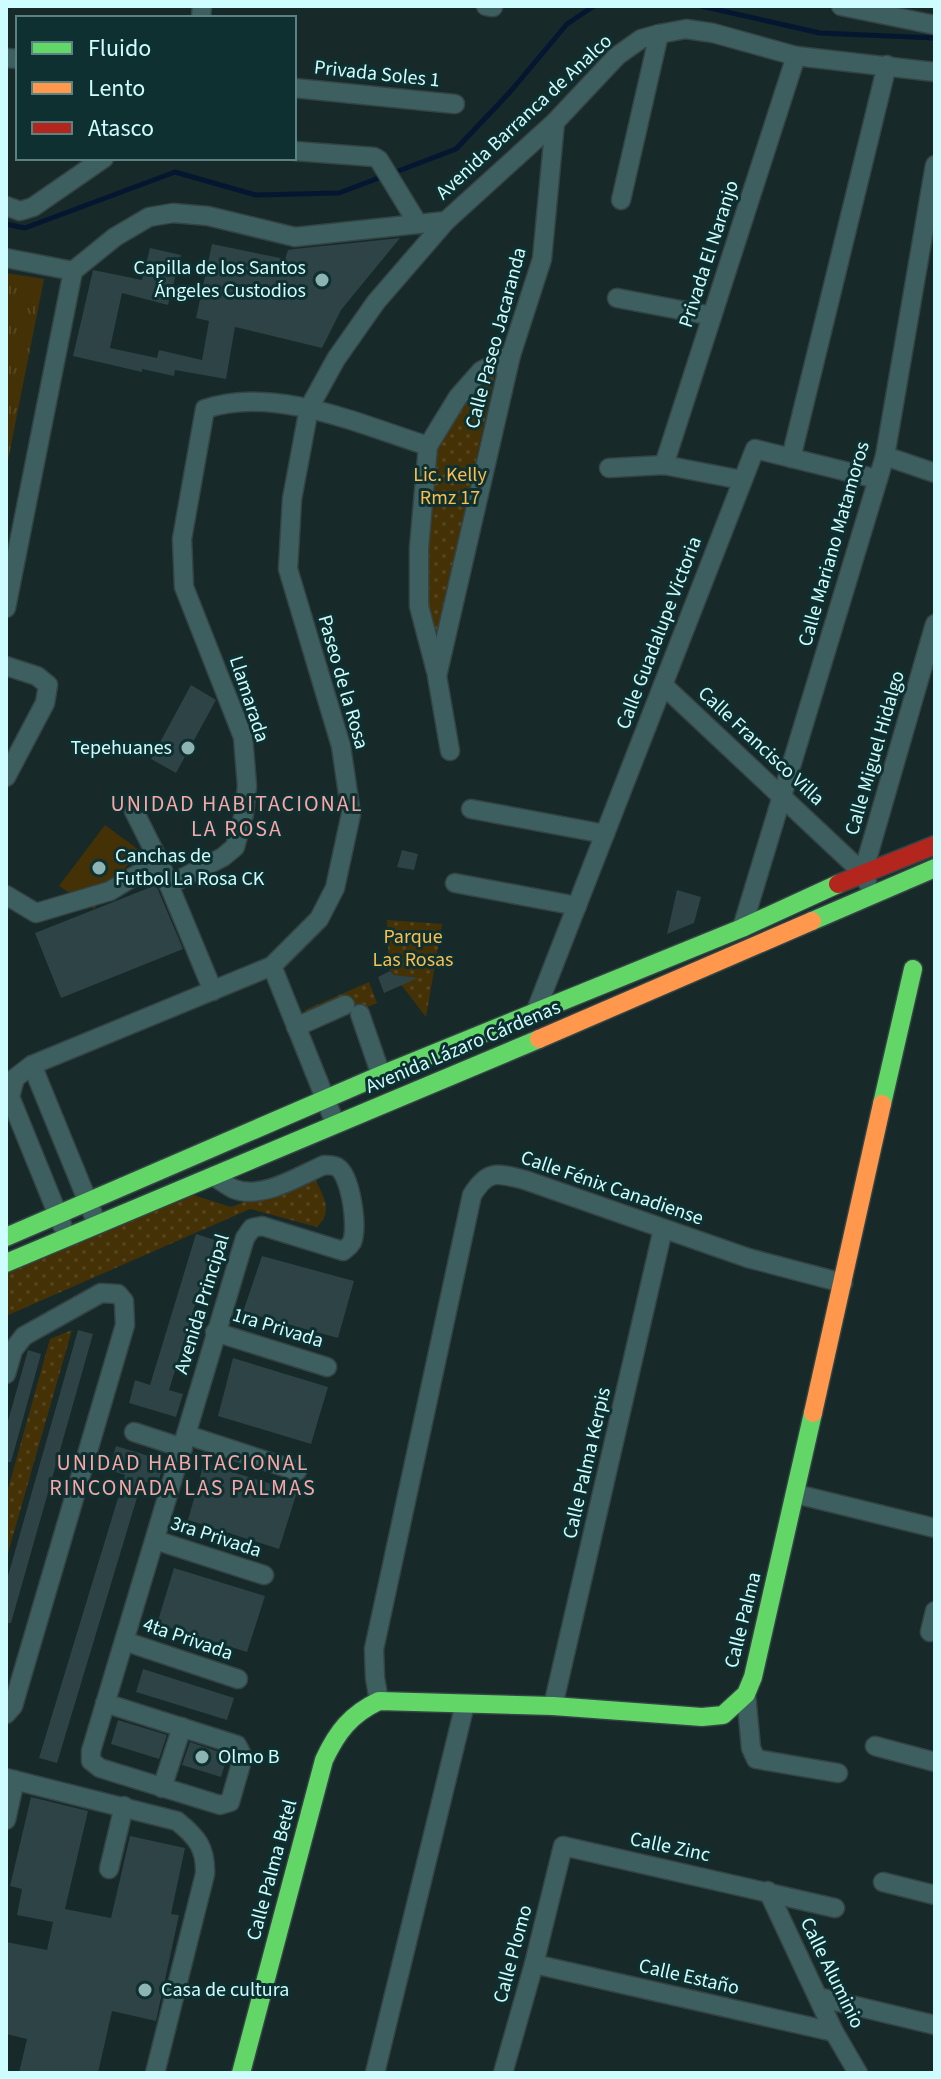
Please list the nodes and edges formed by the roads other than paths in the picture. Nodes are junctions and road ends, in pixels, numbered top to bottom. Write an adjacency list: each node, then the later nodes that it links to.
1 (486, 6): 3 (street)
2 (841, 6): 4 (street)
3 (493, 7)
4 (935, 25)
5 (659, 34): 6 (street); 11 (street, Avenida Barranca de Analco); 15 (street)
6 (796, 56): 7 (street); 22 (street, Privada El Naranjo)
7 (887, 65): 8 (street); 27 (street)
8 (935, 72)
9 (296, 88): 10 (street, Privada Soles 1)
10 (455, 104)
11 (555, 122): 17 (street, Avenida Barranca de Analco); 23 (street, Calle Paseo Jacaranda)
12 (296, 151): 18 (street)
13 (101, 160): 16 (street)
14 (935, 165): 26 (street, Calle Mariano Matamoros)
15 (621, 200)
16 (6, 206)
17 (446, 221): 18 (street, Avenida Barranca de Analco); 24 (street, Paseo de la Rosa)
18 (418, 224): 20 (street, Avenida Barranca de Analco)
19 (6, 258): 20 (street)
20 (73, 271): 33 (street)
21 (617, 298): 22 (street)
22 (712, 316): 28 (street, Privada El Naranjo)
23 (511, 355): 25 (street); 36 (street, Calle Paseo Jacaranda)
24 (309, 408): 25 (street); 49 (street, Llamarada); 54 (street, Paseo de la Rosa)
25 (428, 446): 36 (street)
26 (885, 456): 30 (street); 31 (street, Calle Mariano Matamoros)
27 (791, 458): 31 (street); 32 (street, Calle Guadalupe Victoria)
28 (664, 465): 29 (street); 32 (street)
29 (609, 468)
30 (935, 473)
31 (877, 479): 40 (street, Calle Mariano Matamoros)
32 (742, 480): 37 (street, Calle Guadalupe Victoria)
33 (6, 608)
34 (935, 624): 47 (street, Calle Miguel Hidalgo)
35 (6, 666): 39 (street)
36 (437, 676): 38 (street, Calle Paseo Jacaranda)
37 (663, 685): 40 (street, Calle Francisco Villa); 43 (street, Calle Guadalupe Victoria)
38 (450, 751)
39 (6, 777)
40 (784, 797): 47 (street, Calle Francisco Villa); 53 (street, Calle Mariano Matamoros)
41 (471, 809): 43 (street)
42 (134, 811): 45 (street)
43 (605, 834): 52 (street, Calle Guadalupe Victoria)
44 (935, 845): 47 (main road, Avenida Lázaro Cárdenas)
45 (159, 861): 49 (street); 51 (street)
46 (935, 868): 50 (main road, Avenida Lázaro Cárdenas)
47 (863, 873): 50 (street); 53 (main road, Avenida Lázaro Cárdenas)
48 (455, 883): 52 (street)
49 (169, 885): 56 (street)
50 (870, 894): 62 (main road, Avenida Lázaro Cárdenas)
51 (6, 895)
52 (577, 906): 57 (street, Calle Guadalupe Victoria)
53 (742, 928): 57 (main road, Avenida Lázaro Cárdenas)
54 (272, 966): 56 (street, Paseo de la Rosa); 58 (street)
55 (913, 969): 71 (main road)
56 (213, 991): 59 (street, Paseo de la Rosa)
57 (535, 1013): 60 (main road, Avenida Lázaro Cárdenas)
58 (296, 1027): 60 (street); 61 (street)
59 (32, 1065): 64 (street); 65 (street)
60 (381, 1075): 61 (main road, Avenida Lázaro Cárdenas)
61 (325, 1099): 62 (street); 64 (main road, Avenida Lázaro Cárdenas)
62 (335, 1123): 63 (main road, Avenida Lázaro Cárdenas)
63 (213, 1176): 66 (main road, Avenida Lázaro Cárdenas); 72 (street, Avenida Principal)
64 (88, 1202): 65 (main road, Avenida Lázaro Cárdenas); 66 (street)
65 (58, 1214): 68 (main road, Avenida Lázaro Cárdenas); 69 (street)
66 (97, 1224): 69 (main road, Avenida Lázaro Cárdenas)
67 (663, 1229): 71 (street, Calle Fénix Canadiense); 87 (street, Calle Fénix Canadiense); 90 (street, Calle Palma Kerpis)
68 (6, 1237)
69 (67, 1237): 70 (main road, Avenida Lázaro Cárdenas)
70 (6, 1263)
71 (843, 1283): 78 (main road, Calle Palma)
72 (215, 1332): 73 (street, 1ra Privada); 76 (street, Avenida Principal)
73 (327, 1367)
74 (6, 1374): 91 (street)
75 (134, 1432): 76 (street)
76 (185, 1441): 77 (street); 80 (street, Avenida Principal)
77 (297, 1471)
78 (796, 1494): 79 (street); 86 (main road, Calle Palma)
79 (935, 1528)
80 (155, 1540): 81 (street, 3ra Privada); 84 (street, Avenida Principal)
81 (264, 1575)
82 (935, 1611): 83 (street)
83 (930, 1632)
84 (124, 1641): 85 (street, 4ta Privada); 88 (street, Avenida Principal)
85 (238, 1679)
86 (746, 1694): 90 (main road, Calle Palma); 95 (street)
87 (379, 1701): 89 (main road, Calle Palma); 111 (main road, Calle Palma Betel)
88 (105, 1703): 92 (street, Avenida Principal); 97 (street, Avenida Principal)
89 (465, 1704): 90 (main road, Calle Palma); 112 (street)
90 (553, 1706)
91 (6, 1714)
92 (182, 1727): 97 (street); 97 (street, Avenida Principal)
93 (875, 1746): 94 (street)
94 (935, 1762)
95 (838, 1773)
96 (11, 1779): 98 (street); 99 (street)
97 (162, 1788)
98 (124, 1806): 101 (street); 110 (street)
99 (6, 1820)
100 (563, 1846): 103 (street, Calle Zinc); 106 (street, Calle Plomo)
101 (109, 1869)
102 (883, 1882): 104 (street)
103 (768, 1891): 105 (street, Calle Zinc); 107 (street, Calle Aluminio)
104 (935, 1895)
105 (835, 1908)
106 (534, 1964): 109 (street, Calle Estaño); 113 (street, Calle Plomo)
107 (818, 1997): 108 (street); 109 (street, Calle Aluminio)
108 (935, 2025)
109 (834, 2032): 114 (street, Calle Aluminio)
110 (155, 2073)
111 (241, 2073)
112 (375, 2073)
113 (503, 2073)
114 (858, 2073)

